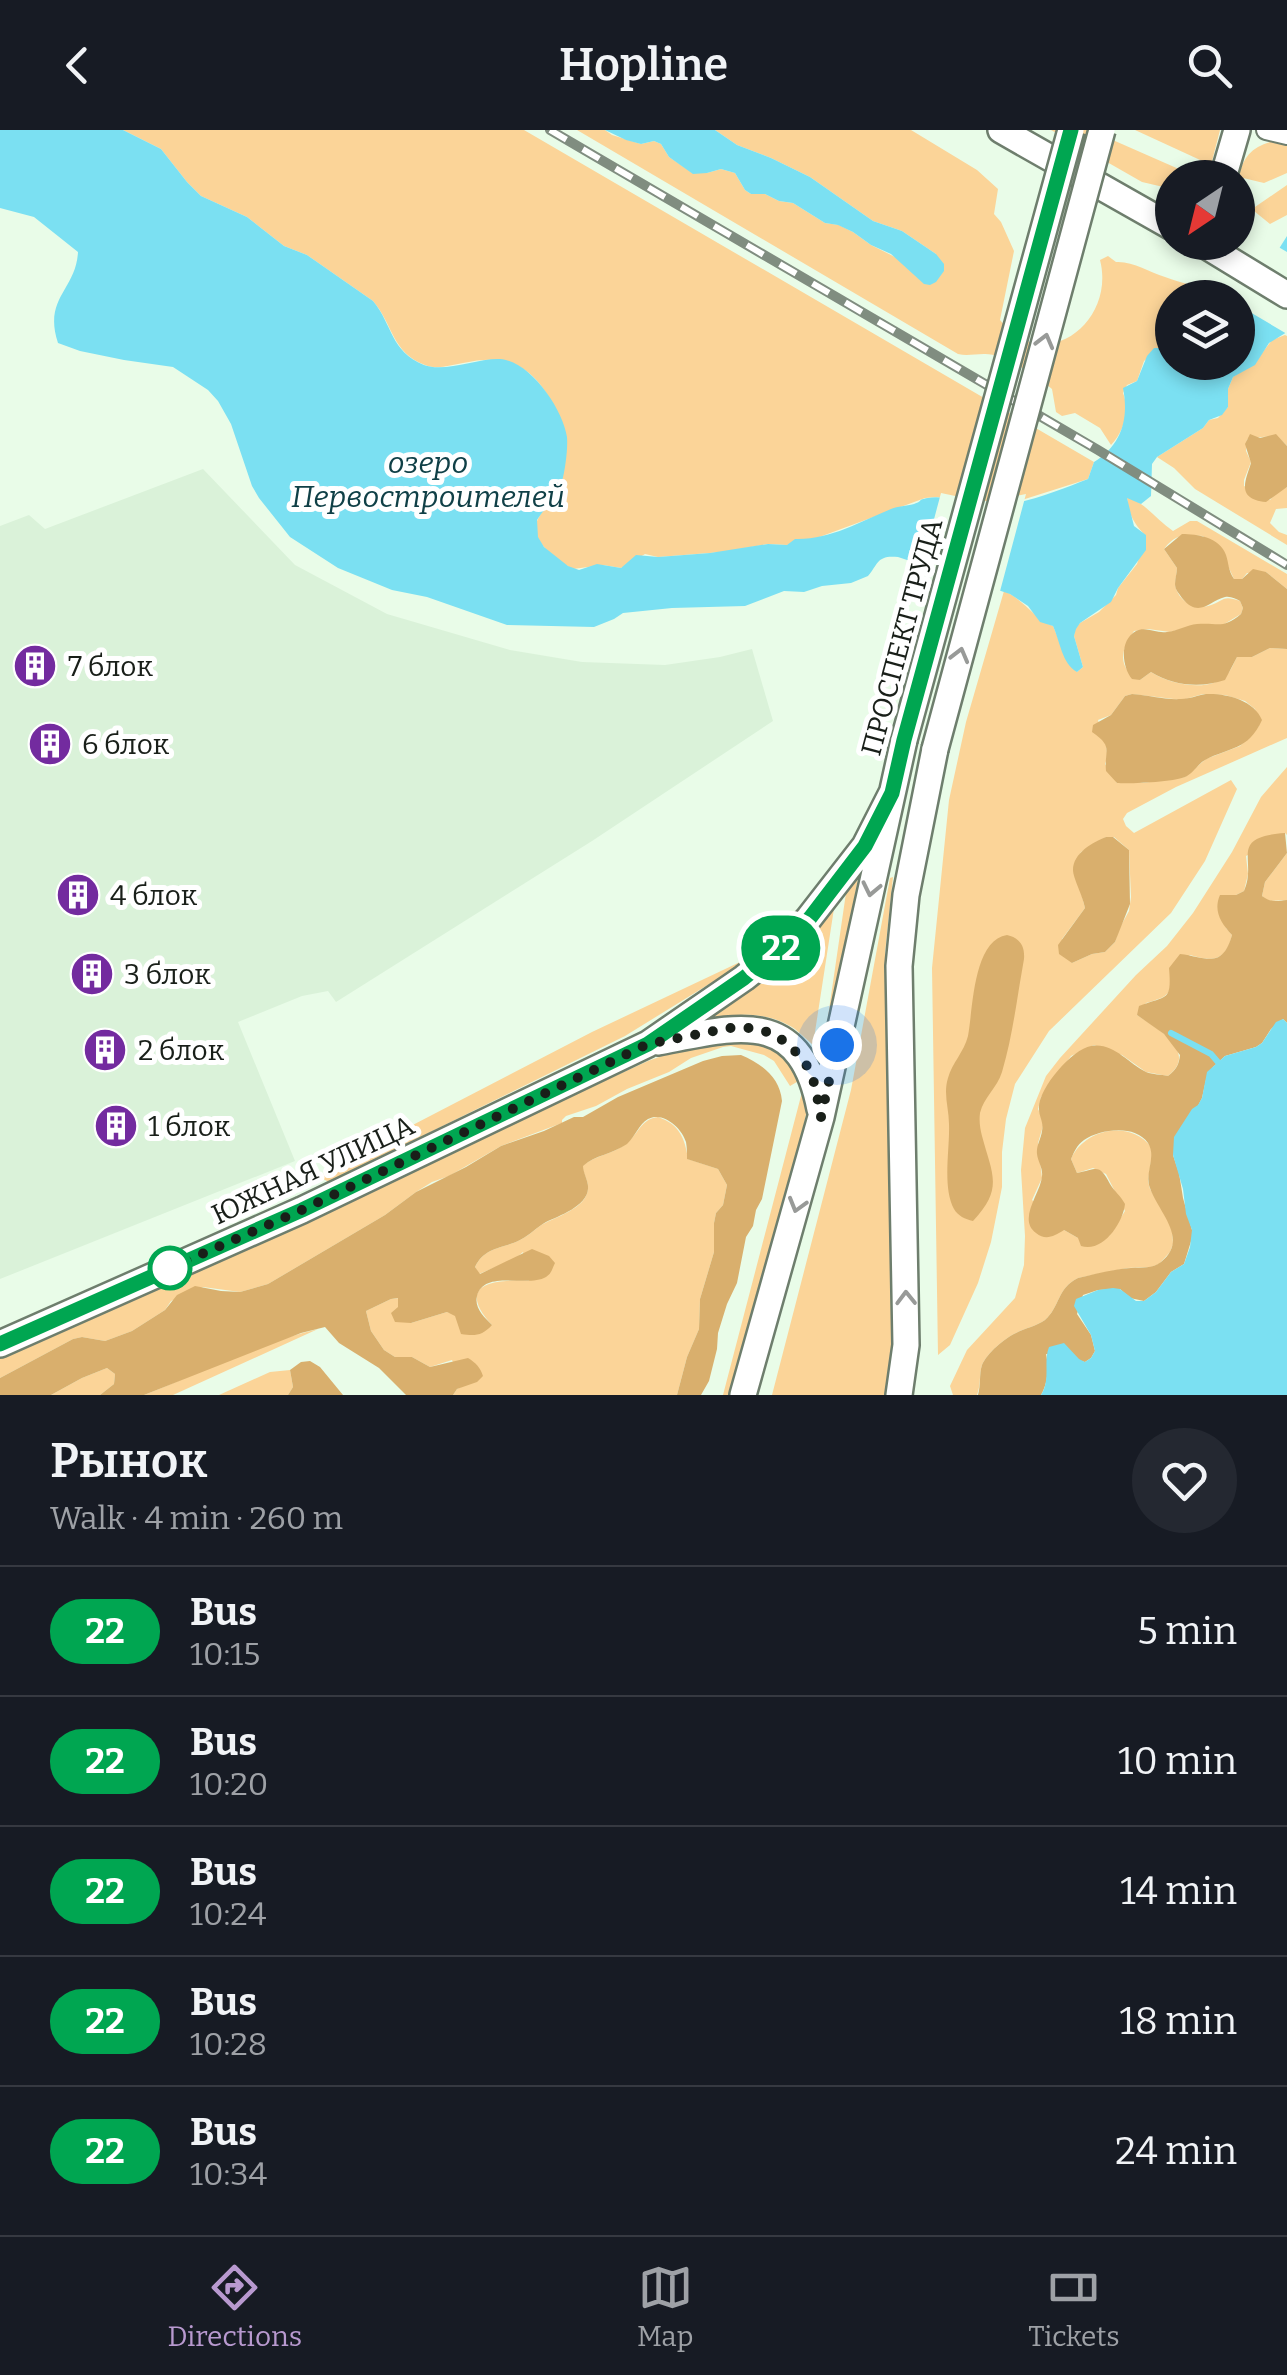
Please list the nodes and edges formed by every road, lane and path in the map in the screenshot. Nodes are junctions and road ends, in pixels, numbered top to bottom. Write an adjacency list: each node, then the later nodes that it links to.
1 (1001, 130): 8 (main road)
2 (1071, 130): 11 (main road, ПРОСПЕКТ ТРУДА, bridge)
3 (1102, 130): 16 (main road, one-way to 3, bridge)
4 (1236, 130): 7 (main road)
5 (1266, 130): 6 (street)
6 (1287, 135)
7 (1228, 160)
8 (1155, 217)
9 (1230, 260): 10 (main road)
10 (1287, 294)
11 (892, 793): 12 (main road); 13 (main road, ПРОСПЕКТ ТРУДА, one-way to 13)
12 (648, 1044): 13 (main road); 14 (main road, ЮЖНАЯ УЛИЦА)
13 (821, 1117): 15 (main road, ПРОСПЕКТ ТРУДА, one-way to 15)
14 (0, 1344)
15 (744, 1395)
16 (899, 1395)

